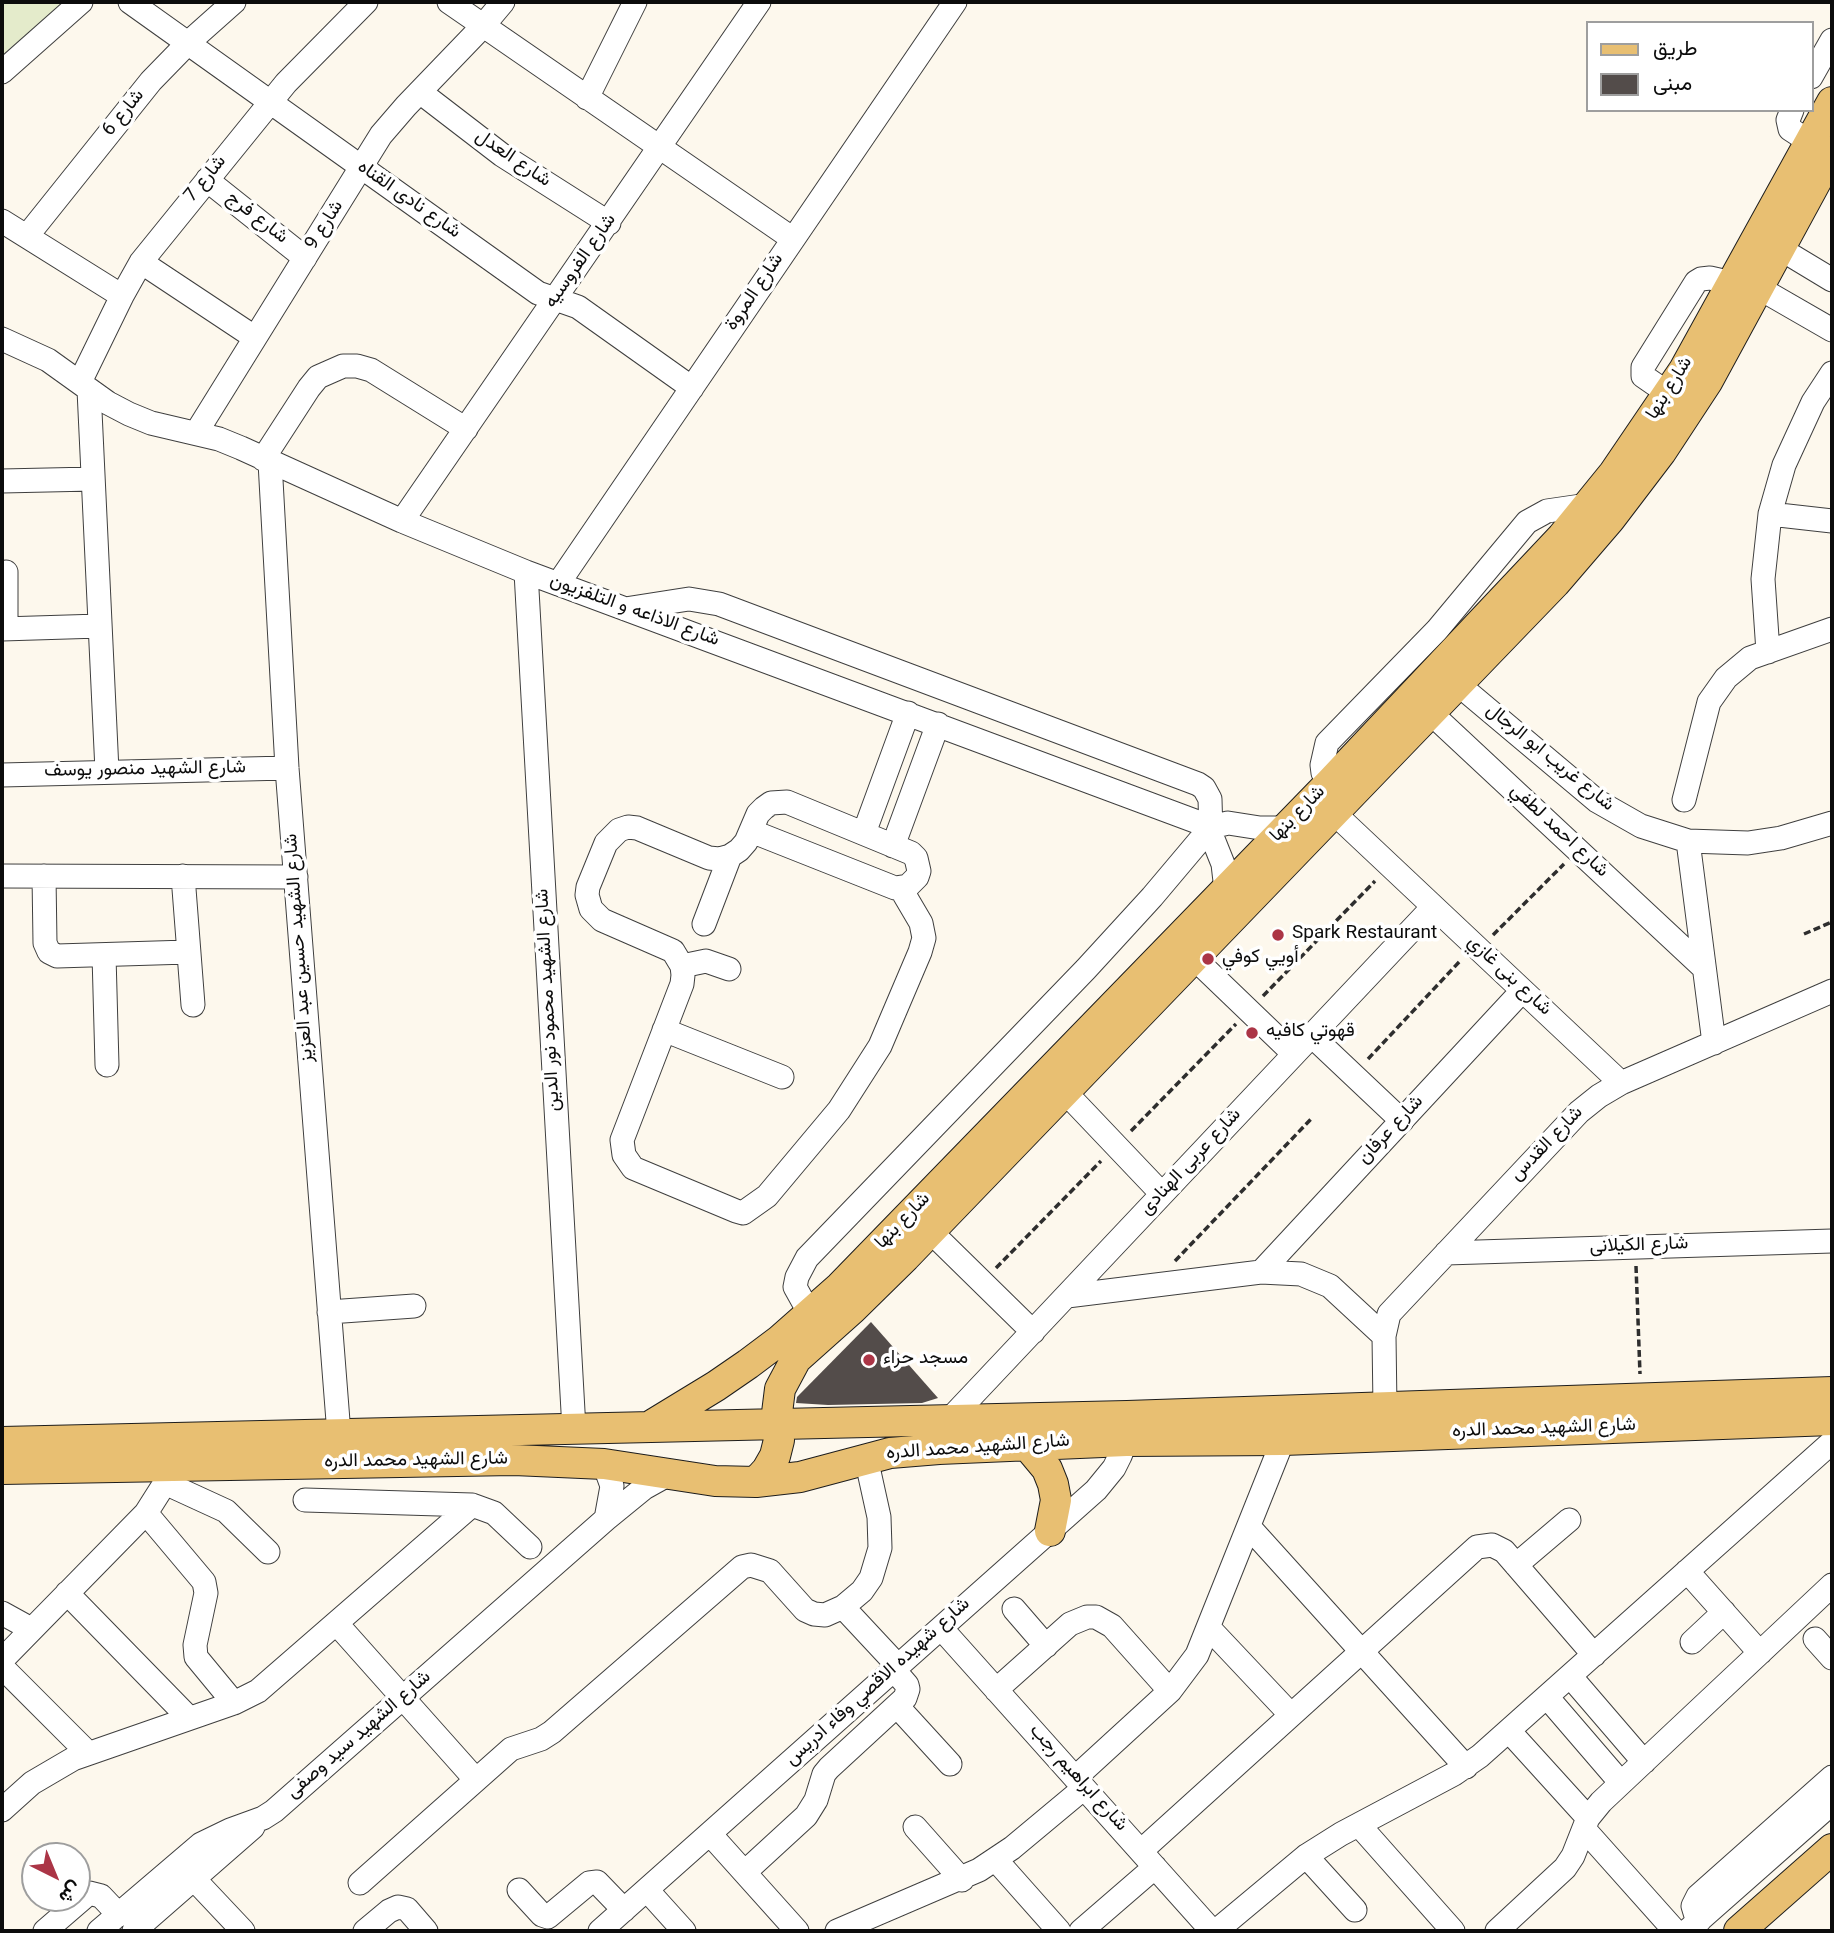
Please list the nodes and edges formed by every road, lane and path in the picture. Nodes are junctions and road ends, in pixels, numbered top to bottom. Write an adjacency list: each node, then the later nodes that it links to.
1 (81, 2): 13 (street)
2 (130, 2): 12 (street, شارع نادى القناه)
3 (234, 2): 12 (street, شارع 6)
4 (366, 2): 18 (street, شارع 7)
5 (449, 2): 10 (street)
6 (503, 2): 10 (street, شارع 9)
7 (635, 2): 16 (street)
8 (759, 2): 21 (street, شارع الفروسيه)
9 (955, 2): 27 (street, شارع المروة)
10 (482, 27): 15 (street, شارع 9); 16 (street)
11 (1832, 40): 14 (street)
12 (189, 42): 18 (street, شارع نادى القناه); 26 (street, شارع 6)
13 (2, 72)
14 (1813, 73)
15 (420, 92): 22 (street, شارع 9); 25 (street, شارع العدل)
16 (587, 98): 21 (street)
17 (1832, 102): 20 (main road, شارع بنها)
18 (270, 103): 22 (street, شارع نادى القناه); 23 (street, شارع 7)
19 (1791, 112): 20 (street)
20 (1821, 147): 28 (main road, شارع بنها); 32 (main road, شارع بنها)
21 (660, 149): 25 (street, شارع الفروسيه); 27 (street)
22 (360, 168): 29 (street, شارع 9); 34 (street, شارع نادى القناه)
23 (207, 180): 29 (street, شارع فرج); 30 (street, شارع 7)
24 (2, 221): 26 (street)
25 (609, 223): 34 (street, شارع الفروسيه)
26 (27, 236): 33 (street)
27 (793, 239): 40 (street, شارع المروة)
28 (1779, 248): 31 (street); 32 (main road, شارع بنها)
29 (305, 258): 36 (street, شارع 9)
30 (141, 262): 33 (street, شارع 7); 36 (street)
31 (1832, 280)
32 (1745, 285): 35 (street); 46 (main road, شارع بنها); 58 (main road, شارع بنها)
33 (122, 296): 39 (street, شارع 7)
34 (557, 299): 40 (street, شارع نادى القناه); 41 (street, شارع الفروسيه)
35 (1832, 330)
36 (254, 338): 42 (street, شارع 9)
37 (2, 339): 39 (street, شارع الاذاعه و التلفزيون)
38 (1832, 373): 47 (street)
39 (84, 386): 42 (street, شارع الاذاعه و التلفزيون); 44 (street)
40 (692, 388): 52 (street, شارع المروة)
41 (466, 429): 43 (street); 48 (street, شارع الفروسيه)
42 (196, 433): 43 (street, شارع الاذاعه و التلفزيون)
43 (267, 461): 48 (street, شارع الاذاعه و التلفزيون); 62 (street, شارع الشهيد حسين عبد العزيز)
44 (93, 479): 45 (street); 54 (street)
45 (2, 481)
46 (1588, 505): 58 (main road, شارع بنها); 65 (street)
47 (1770, 513): 49 (street); 57 (street)
48 (402, 521): 51 (street, شارع الاذاعه و التلفزيون)
49 (1832, 521)
50 (6, 572): 55 (street)
51 (526, 572): 52 (street, شارع الاذاعه و التلفزيون); 130 (street, شارع الشهيد محمود نور الدين)
52 (558, 584): 53 (street, شارع الاذاعه و التلفزيون)
53 (624, 609): 60 (street, شارع الاذاعه و التلفزيون); 69 (street)
54 (100, 626): 55 (street); 63 (street)
55 (4, 629)
56 (1832, 629): 57 (street)
57 (1768, 652): 66 (street)
58 (1448, 676): 59 (main road, شارع بنها); 73 (street, شارع غريب ابو الرجال)
59 (1421, 704): 65 (main road, شارع بنها); 67 (main road, شارع بنها); 75 (street, شارع احمد لطفي)
60 (908, 713): 61 (street, شارع الاذاعه و التلفزيون); 72 (street)
61 (938, 724): 69 (street, شارع الاذاعه و التلفزيون); 74 (street)
62 (287, 768): 63 (street, شارع الشهيد منصور يوسف); 81 (street, شارع الشهيد حسين عبد العزيز)
63 (107, 771): 64 (street, شارع الشهيد منصور يوسف)
64 (2, 775)
65 (1330, 783): 70 (main road, شارع بنها)
66 (1684, 800)
67 (1334, 813): 77 (street, شارع بنى غازي); 91 (main road, شارع بنها)
68 (1832, 823): 73 (street, شارع غريب ابو الرجال)
69 (1210, 827): 70 (street, شارع الاذاعه و التلفزيون); 83 (street); 120 (street)
70 (1286, 828): 83 (main road, شارع بنها)
71 (751, 831): 72 (street); 76 (street); 82 (street)
72 (864, 833): 74 (street)
73 (1688, 841): 93 (street)
74 (894, 846): 82 (street)
75 (1578, 850): 88 (path); 93 (street, شارع احمد لطفي)
76 (730, 856): 86 (street); 92 (street)
77 (1390, 866): 84 (street, شارع بنى غازي); 98 (path)
78 (2, 876): 79 (street)
79 (44, 876): 80 (street); 90 (street)
80 (183, 876): 81 (street); 89 (street)
81 (296, 877): 119 (street, شارع الشهيد حسين عبد العزيز)
82 (901, 888): 99 (street)
83 (1226, 891): 120 (main road, شارع بنها)
84 (1433, 907): 88 (street, شارع بنى غازي); 100 (street, شارع عربى الهنادى)
85 (1832, 922): 87 (path)
86 (704, 924)
87 (1804, 934)
88 (1476, 948): 95 (street, شارع بنى غازي); 104 (path)
89 (188, 952): 90 (street); 97 (street)
90 (104, 956): 103 (street)
91 (1194, 958): 98 (street); 107 (main road, شارع بنها)
92 (682, 966): 94 (street); 99 (street)
93 (1704, 968): 101 (street)
94 (729, 969)
95 (1522, 991): 106 (street, شارع بنى غازي); 109 (street, شارع عرفان)
96 (1832, 991): 101 (street, شارع القدس)
97 (193, 1005)
98 (1249, 1011): 102 (street)
99 (664, 1030): 105 (street)
100 (1312, 1036): 102 (street, شارع عربى الهنادى); 104 (street)
101 (1714, 1043): 106 (street, شارع القدس)
102 (1294, 1054): 110 (street, شارع عربى الهنادى)
103 (107, 1065)
104 (1353, 1075): 109 (street)
105 (782, 1077)
106 (1622, 1083): 114 (street, شارع القدس)
107 (1065, 1092): 110 (street); 111 (main road, شارع بنها)
108 (1311, 1119): 116 (path)
109 (1402, 1121): 115 (street, شارع عرفان)
110 (1163, 1194): 117 (street, شارع عربى الهنادى)
111 (930, 1231): 121 (street); 128 (main road, شارع بنها)
112 (1832, 1241): 113 (street, شارع الكيلانى)
113 (1636, 1247): 114 (street, شارع الكيلانى); 124 (path)
114 (1446, 1253): 122 (street, شارع القدس)
115 (1261, 1272): 116 (street); 122 (street)
116 (1151, 1286): 117 (street)
117 (1067, 1296): 121 (street, شارع عربى الهنادى)
118 (414, 1306): 119 (street)
119 (329, 1312): 133 (street, شارع الشهيد حسين عبد العزيز)
120 (810, 1314): 129 (main road, شارع بنها)
121 (1033, 1332): 126 (street, شارع عربى الهنادى)
122 (1384, 1336): 125 (street, شارع القدس)
123 (1832, 1392): 124 (main road, شارع الشهيد محمد الدره)
124 (1641, 1399): 125 (main road, شارع الشهيد محمد الدره)
125 (1385, 1408): 131 (main road, شارع الشهيد محمد الدره)
126 (950, 1419): 128 (main road, شارع الشهيد محمد الدره); 131 (main road, شارع الشهيد محمد الدره)
127 (1832, 1420): 134 (main road, شارع الشهيد محمد الدره)
128 (779, 1424): 129 (main road, شارع الشهيد محمد الدره); 144 (main road, شارع بنها)
129 (648, 1427): 130 (main road, شارع الشهيد محمد الدره)
130 (574, 1429): 132 (main road, شارع الشهيد محمد الدره)
131 (1127, 1429): 134 (main road, شارع الشهيد محمد الدره); 137 (main road, شارع الشهيد محمد الدره); 151 (street, شارع شهيده الاقصي وفاء ادريس)
132 (513, 1430): 133 (main road, شارع الشهيد محمد الدره); 139 (main road)
133 (339, 1434): 135 (main road, شارع الشهيد محمد الدره)
134 (1283, 1440): 150 (street)
135 (2, 1442)
136 (1832, 1442): 155 (street)
137 (1027, 1445): 138 (main road, شارع الشهيد محمد الدره); 151 (main road)
138 (866, 1458): 144 (main road, شارع الشهيد محمد الدره); 158 (street)
139 (514, 1460): 140 (main road, شارع الشهيد محمد الدره); 142 (main road, شارع الشهيد محمد الدره)
140 (604, 1464): 143 (main road, شارع الشهيد محمد الدره); 148 (street)
141 (2, 1469): 142 (main road, شارع الشهيد محمد الدره)
142 (168, 1474): 147 (street); 153 (street)
143 (671, 1474): 144 (main road, شارع الشهيد محمد الدره); 148 (street, شارع الشهيد سيد وصفى)
144 (756, 1482)
145 (305, 1500): 146 (street)
146 (472, 1505): 152 (street); 162 (street)
147 (146, 1513): 157 (street); 181 (street)
148 (606, 1519): 180 (street, شارع الشهيد سيد وصفى)
149 (1569, 1520): 154 (street)
150 (1250, 1528): 164 (street); 169 (street)
151 (1049, 1531): 163 (street, شارع شهيده الاقصي وفاء ادريس)
152 (530, 1547)
153 (268, 1552)
154 (1517, 1565): 169 (street); 171 (street)
155 (1688, 1571): 160 (street); 171 (street)
156 (1832, 1585): 170 (street)
157 (66, 1593): 165 (street); 184 (street)
158 (843, 1607): 175 (street); 191 (street)
159 (1014, 1609): 168 (street)
160 (1724, 1612): 167 (street); 170 (street)
161 (2, 1613): 165 (street)
162 (337, 1624): 180 (street); 181 (street)
163 (941, 1628): 175 (street, شارع شهيده الاقصي وفاء ادريس); 177 (street, شارع ابراهيم رجب)
164 (1209, 1628): 178 (street); 183 (street)
165 (31, 1629): 173 (street)
166 (1815, 1639): 172 (street)
167 (1692, 1642)
168 (1046, 1646): 177 (street); 178 (street)
169 (1362, 1651): 183 (street); 189 (street)
170 (1760, 1653): 187 (street)
171 (1594, 1655): 176 (street)
172 (1832, 1658)
173 (2, 1660)
174 (2, 1667): 186 (street)
175 (896, 1668): 182 (street); 200 (street, شارع شهيده الاقصي وفاء ادريس)
176 (1570, 1676): 179 (street); 187 (street)
177 (996, 1690): 192 (street, شارع ابراهيم رجب)
178 (1170, 1691): 192 (street)
179 (1547, 1697): 185 (street); 193 (street)
180 (403, 1698): 191 (street); 196 (street, شارع الشهيد سيد وصفى)
181 (234, 1703): 184 (street)
182 (897, 1706): 188 (street); 205 (street)
183 (1291, 1715): 203 (street)
184 (189, 1718): 186 (street)
185 (1509, 1731): 189 (street); 197 (street)
186 (88, 1753): 195 (street)
187 (1644, 1762): 193 (street)
188 (950, 1764)
189 (1466, 1767): 198 (street)
190 (1832, 1777): 214 (street)
191 (477, 1780): 208 (street)
192 (1079, 1783): 203 (street, شارع ابراهيم رجب); 204 (street)
193 (1621, 1783): 197 (street)
194 (1832, 1803): 214 (street)
195 (2, 1810)
196 (263, 1818): 206 (street); 213 (street, شارع الشهيد سيد وصفى)
197 (1586, 1823): 228 (street); 229 (street)
198 (1359, 1825): 202 (street); 227 (street)
199 (915, 1827): 207 (street)
200 (710, 1834): 205 (street); 210 (street, شارع شهيده الاقصي وفاء ادريس)
201 (1832, 1849): 230 (main road)
202 (1306, 1856): 212 (street); 226 (street)
203 (1148, 1859): 225 (street); 226 (street, شارع ابراهيم رجب)
204 (996, 1860): 207 (street); 224 (street)
205 (744, 1872): 222 (street)
206 (194, 1879): 213 (street); 217 (street)
207 (962, 1880): 223 (street)
208 (360, 1883)
209 (519, 1890): 211 (street)
210 (647, 1890): 211 (street, شارع شهيده الاقصي وفاء ادريس); 221 (street)
211 (624, 1910): 220 (street, شارع شهيده الاقصي وفاء ادريس)
212 (1355, 1910)
213 (126, 1923): 215 (street); 216 (street, شارع الشهيد سيد وصفى)
214 (1693, 1926)
215 (45, 1931)
216 (99, 1931)
217 (243, 1931)
218 (365, 1931): 219 (street)
219 (426, 1931)
220 (600, 1931)
221 (684, 1931)
222 (797, 1931)
223 (836, 1931)
224 (1059, 1931)
225 (1081, 1931)
226 (1214, 1931)
227 (1453, 1931)
228 (1497, 1931)
229 (1675, 1931)
230 (1740, 1931)

